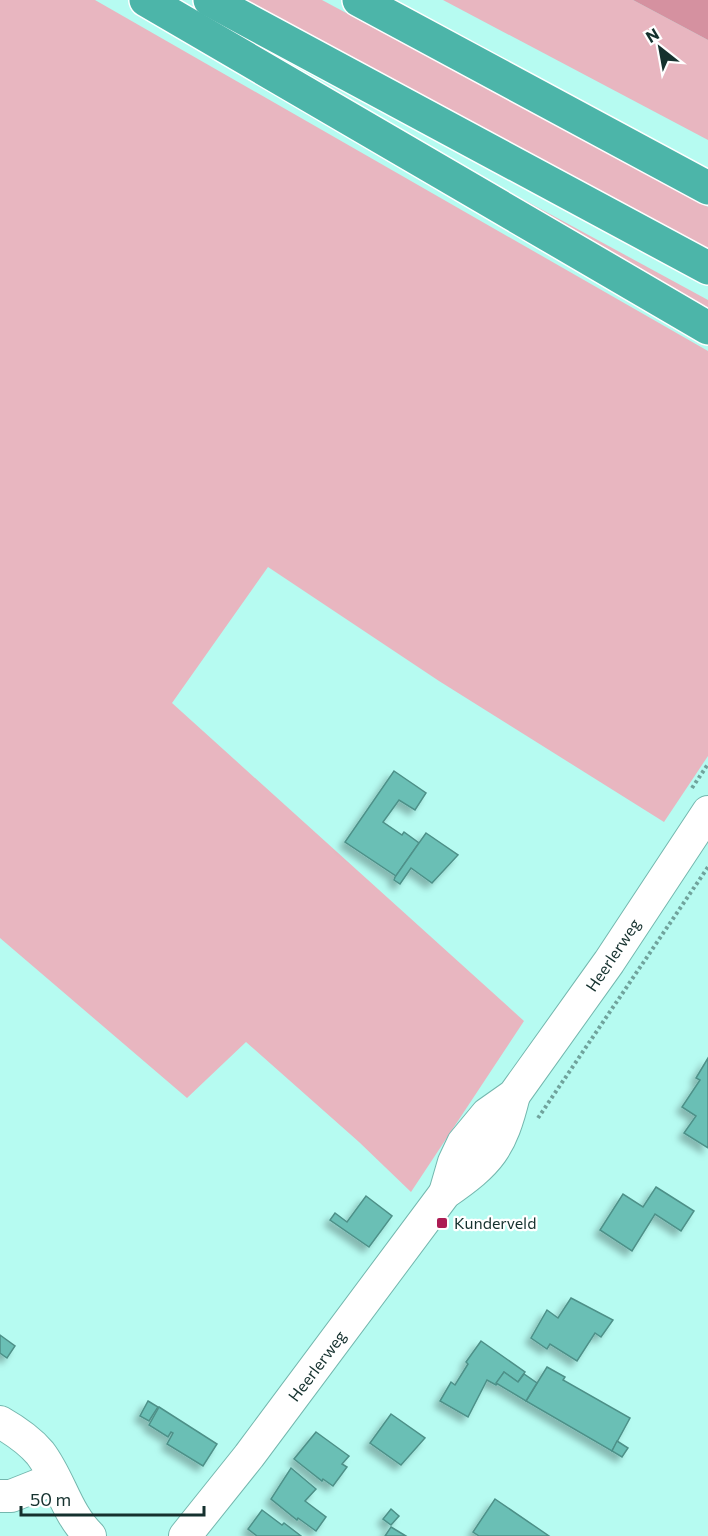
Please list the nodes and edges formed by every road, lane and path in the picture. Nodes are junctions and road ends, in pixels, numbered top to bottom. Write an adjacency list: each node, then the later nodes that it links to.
1 (146, 0): 6 (highway)
2 (210, 0): 5 (highway)
3 (359, 0): 4 (highway)
4 (708, 188)
5 (708, 268)
6 (708, 328)
7 (708, 812): 12 (street, Heerlerweg)
8 (0, 1422): 9 (street)
9 (54, 1479): 10 (street); 11 (street)
10 (0, 1496)
11 (90, 1536)
12 (185, 1536)

